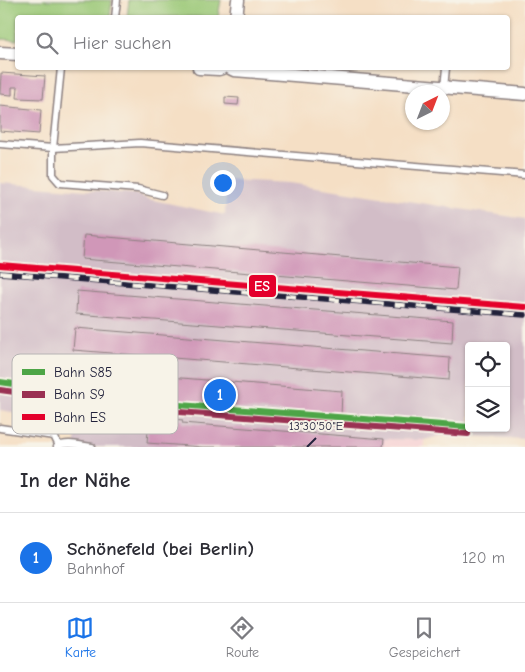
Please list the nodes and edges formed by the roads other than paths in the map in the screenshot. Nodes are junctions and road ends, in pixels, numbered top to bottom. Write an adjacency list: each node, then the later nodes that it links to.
1 (118, 0): 3 (lane)
2 (238, 0): 4 (street)
3 (116, 15)
4 (236, 15)
5 (0, 53): 6 (street)
6 (15, 54)
7 (61, 70): 15 (lane)
8 (234, 70): 10 (street)
9 (446, 70): 11 (lane)
10 (409, 85)
11 (444, 85)
12 (450, 88): 13 (street)
13 (525, 94)
14 (0, 144): 15 (lane)
15 (53, 148): 16 (lane); 17 (lane)
16 (525, 175)
17 (162, 195)
18 (40, 434): 19 (lane)
19 (58, 446): 20 (lane)
20 (70, 446): 21 (lane)
21 (89, 447)

